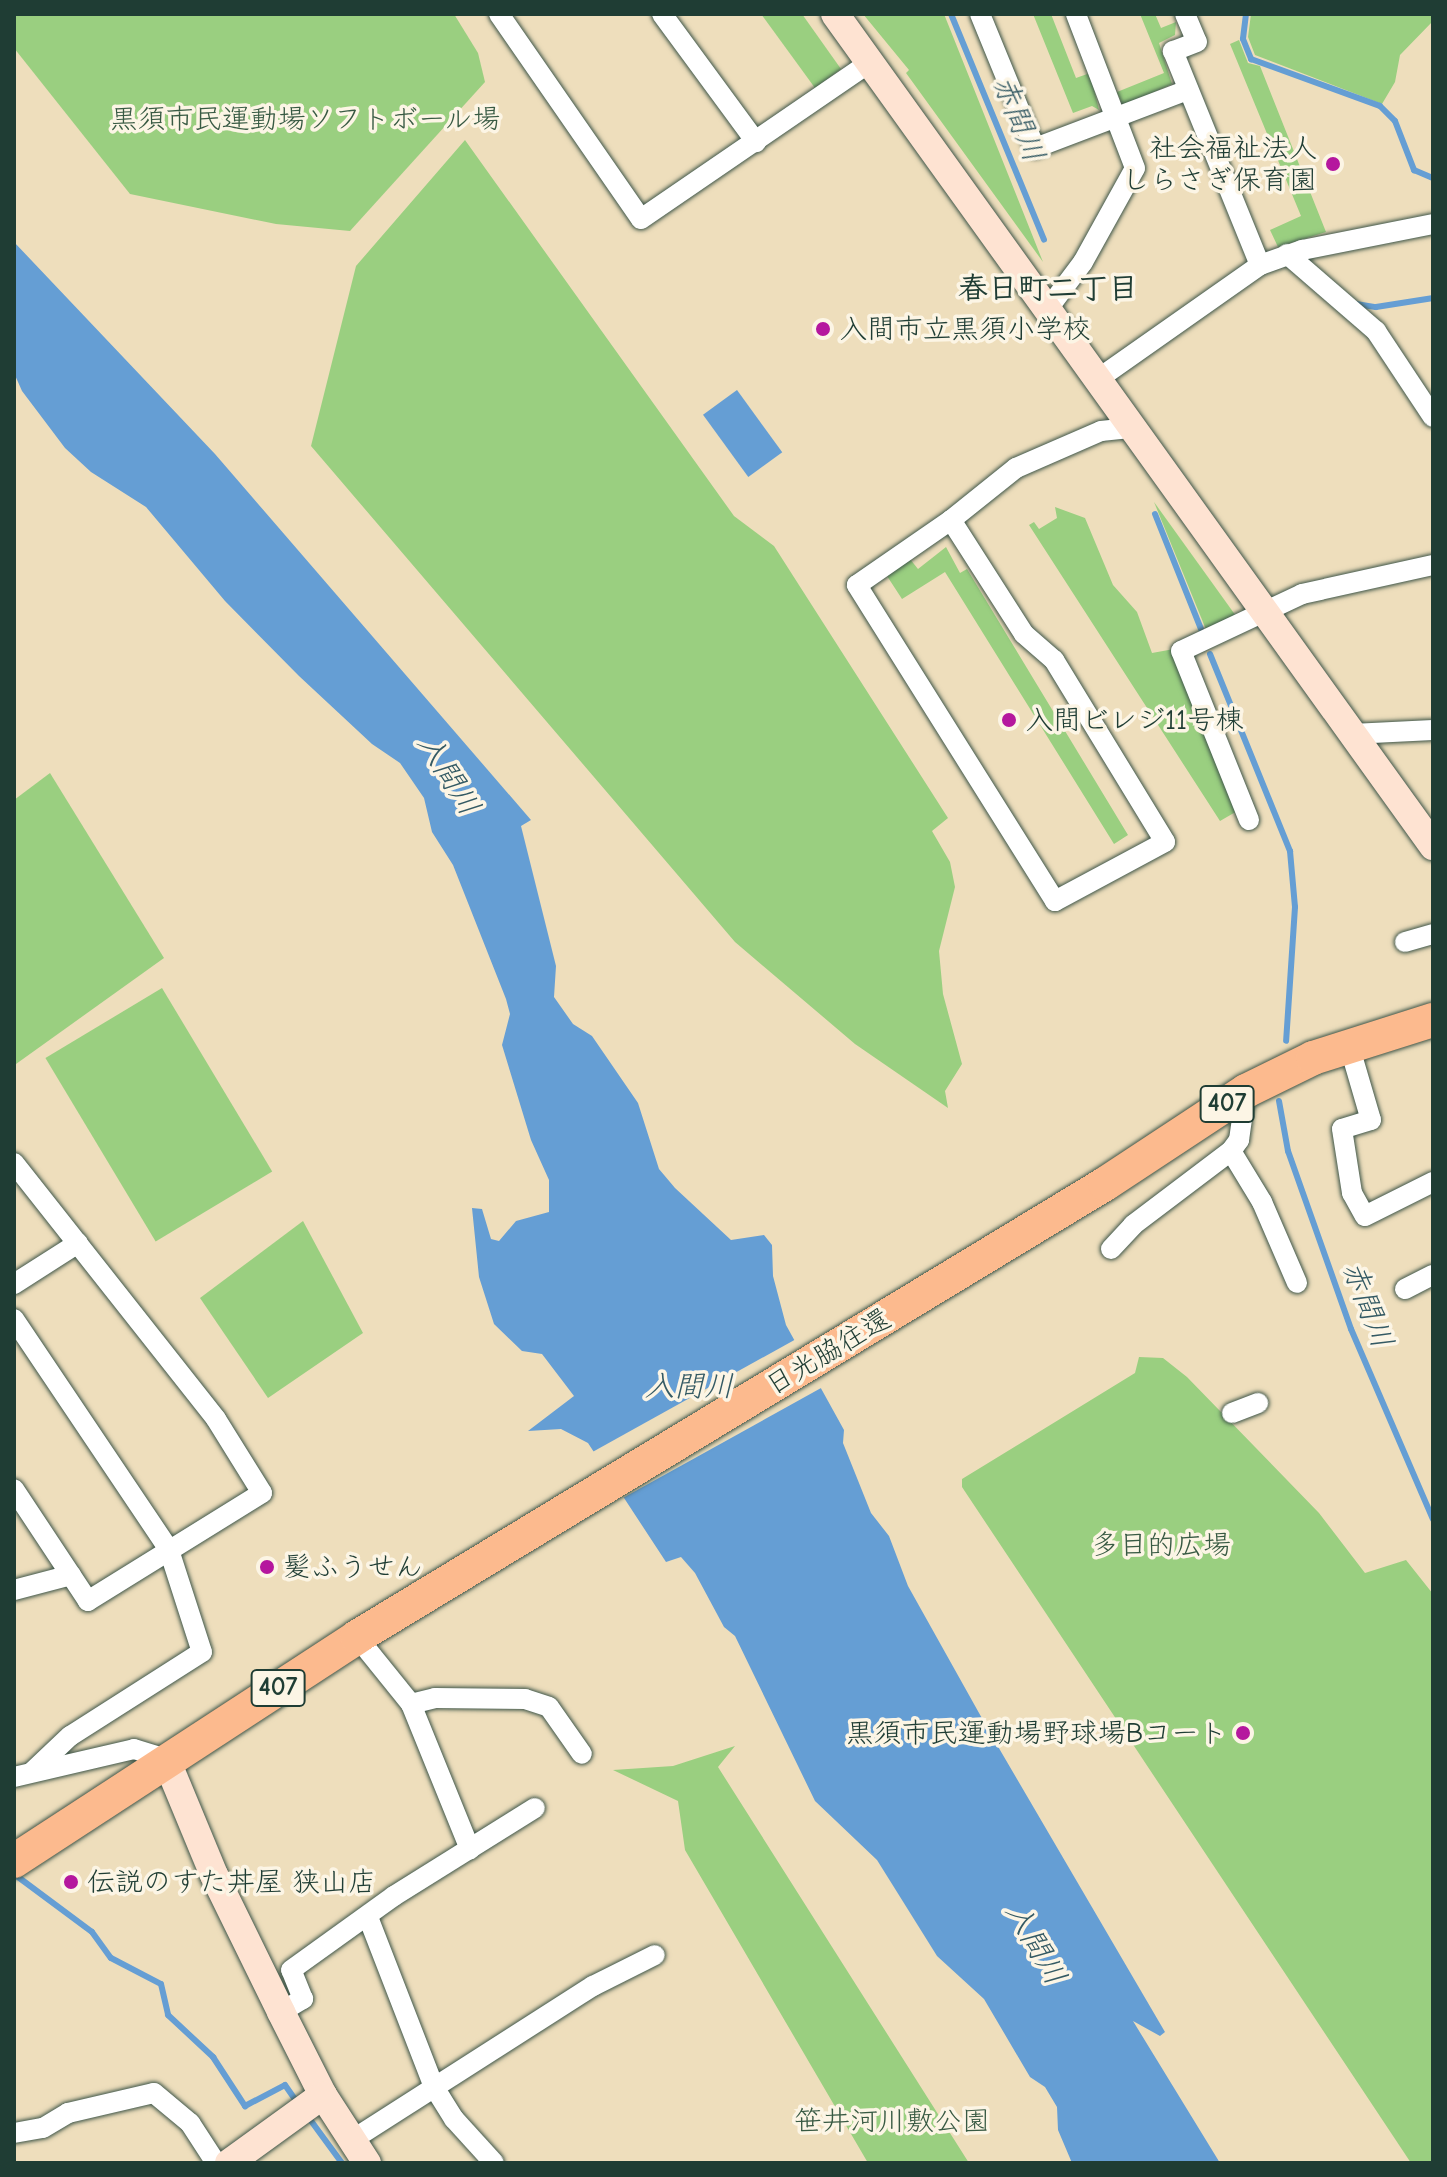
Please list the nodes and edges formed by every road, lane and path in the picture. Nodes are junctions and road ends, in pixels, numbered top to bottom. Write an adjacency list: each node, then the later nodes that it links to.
1 (499, 14): 10 (street)
2 (662, 14): 10 (street)
3 (835, 14): 7 (street)
4 (980, 14): 9 (street)
5 (1076, 14): 9 (street)
6 (1185, 14): 8 (street)
7 (870, 62): 10 (street); 14 (street)
8 (1188, 90): 9 (street); 13 (street)
9 (1116, 117): 14 (street)
10 (756, 142)
11 (1433, 224): 12 (street)
12 (1287, 254): 13 (street); 16 (street)
13 (1260, 265): 15 (street)
14 (1047, 310): 15 (street)
15 (1098, 379): 17 (street)
16 (1433, 417)
17 (1132, 428): 18 (street); 20 (street)
18 (951, 520): 18 (street)
19 (1433, 565): 20 (street)
20 (1263, 610): 22 (street); 23 (street)
21 (1433, 730): 22 (street)
22 (1352, 734): 24 (street)
23 (1249, 820)
24 (1433, 846)
25 (1433, 934): 26 (street)
26 (1405, 942)
27 (1433, 1020): 28 (highway, 日光脇往還 / 407)
28 (1349, 1045): 29 (highway, 日光脇往還 / 407); 32 (street)
29 (1246, 1091): 30 (street); 46 (highway, 日光脇往還 / 407)
30 (1231, 1151): 34 (street); 36 (street)
31 (15, 1167): 33 (street)
32 (1433, 1182)
33 (78, 1243): 37 (street); 43 (street)
34 (1111, 1249)
35 (1433, 1275): 38 (street)
36 (1297, 1283)
37 (14, 1284)
38 (1405, 1289)
39 (14, 1319): 43 (street)
40 (1258, 1403): 41 (street)
41 (1232, 1413)
42 (14, 1489): 44 (street)
43 (169, 1550): 44 (street); 50 (street)
44 (71, 1575): 45 (street)
45 (14, 1590)
46 (357, 1637): 47 (street); 49 (highway, 日光脇往還 / 407)
47 (411, 1704): 48 (street); 52 (street)
48 (582, 1754)
49 (166, 1759): 50 (street); 53 (highway, 407); 56 (street)
50 (23, 1774)
51 (535, 1808): 52 (street)
52 (470, 1849): 54 (street)
53 (14, 1861)
54 (368, 1917): 56 (street); 57 (street)
55 (655, 1955): 57 (street)
56 (281, 2012): 58 (street)
57 (434, 2087): 60 (street); 63 (street)
58 (323, 2095): 60 (street); 62 (street)
59 (14, 2133): 61 (street)
60 (360, 2152)
61 (216, 2163)
62 (229, 2163)
63 (494, 2163)

